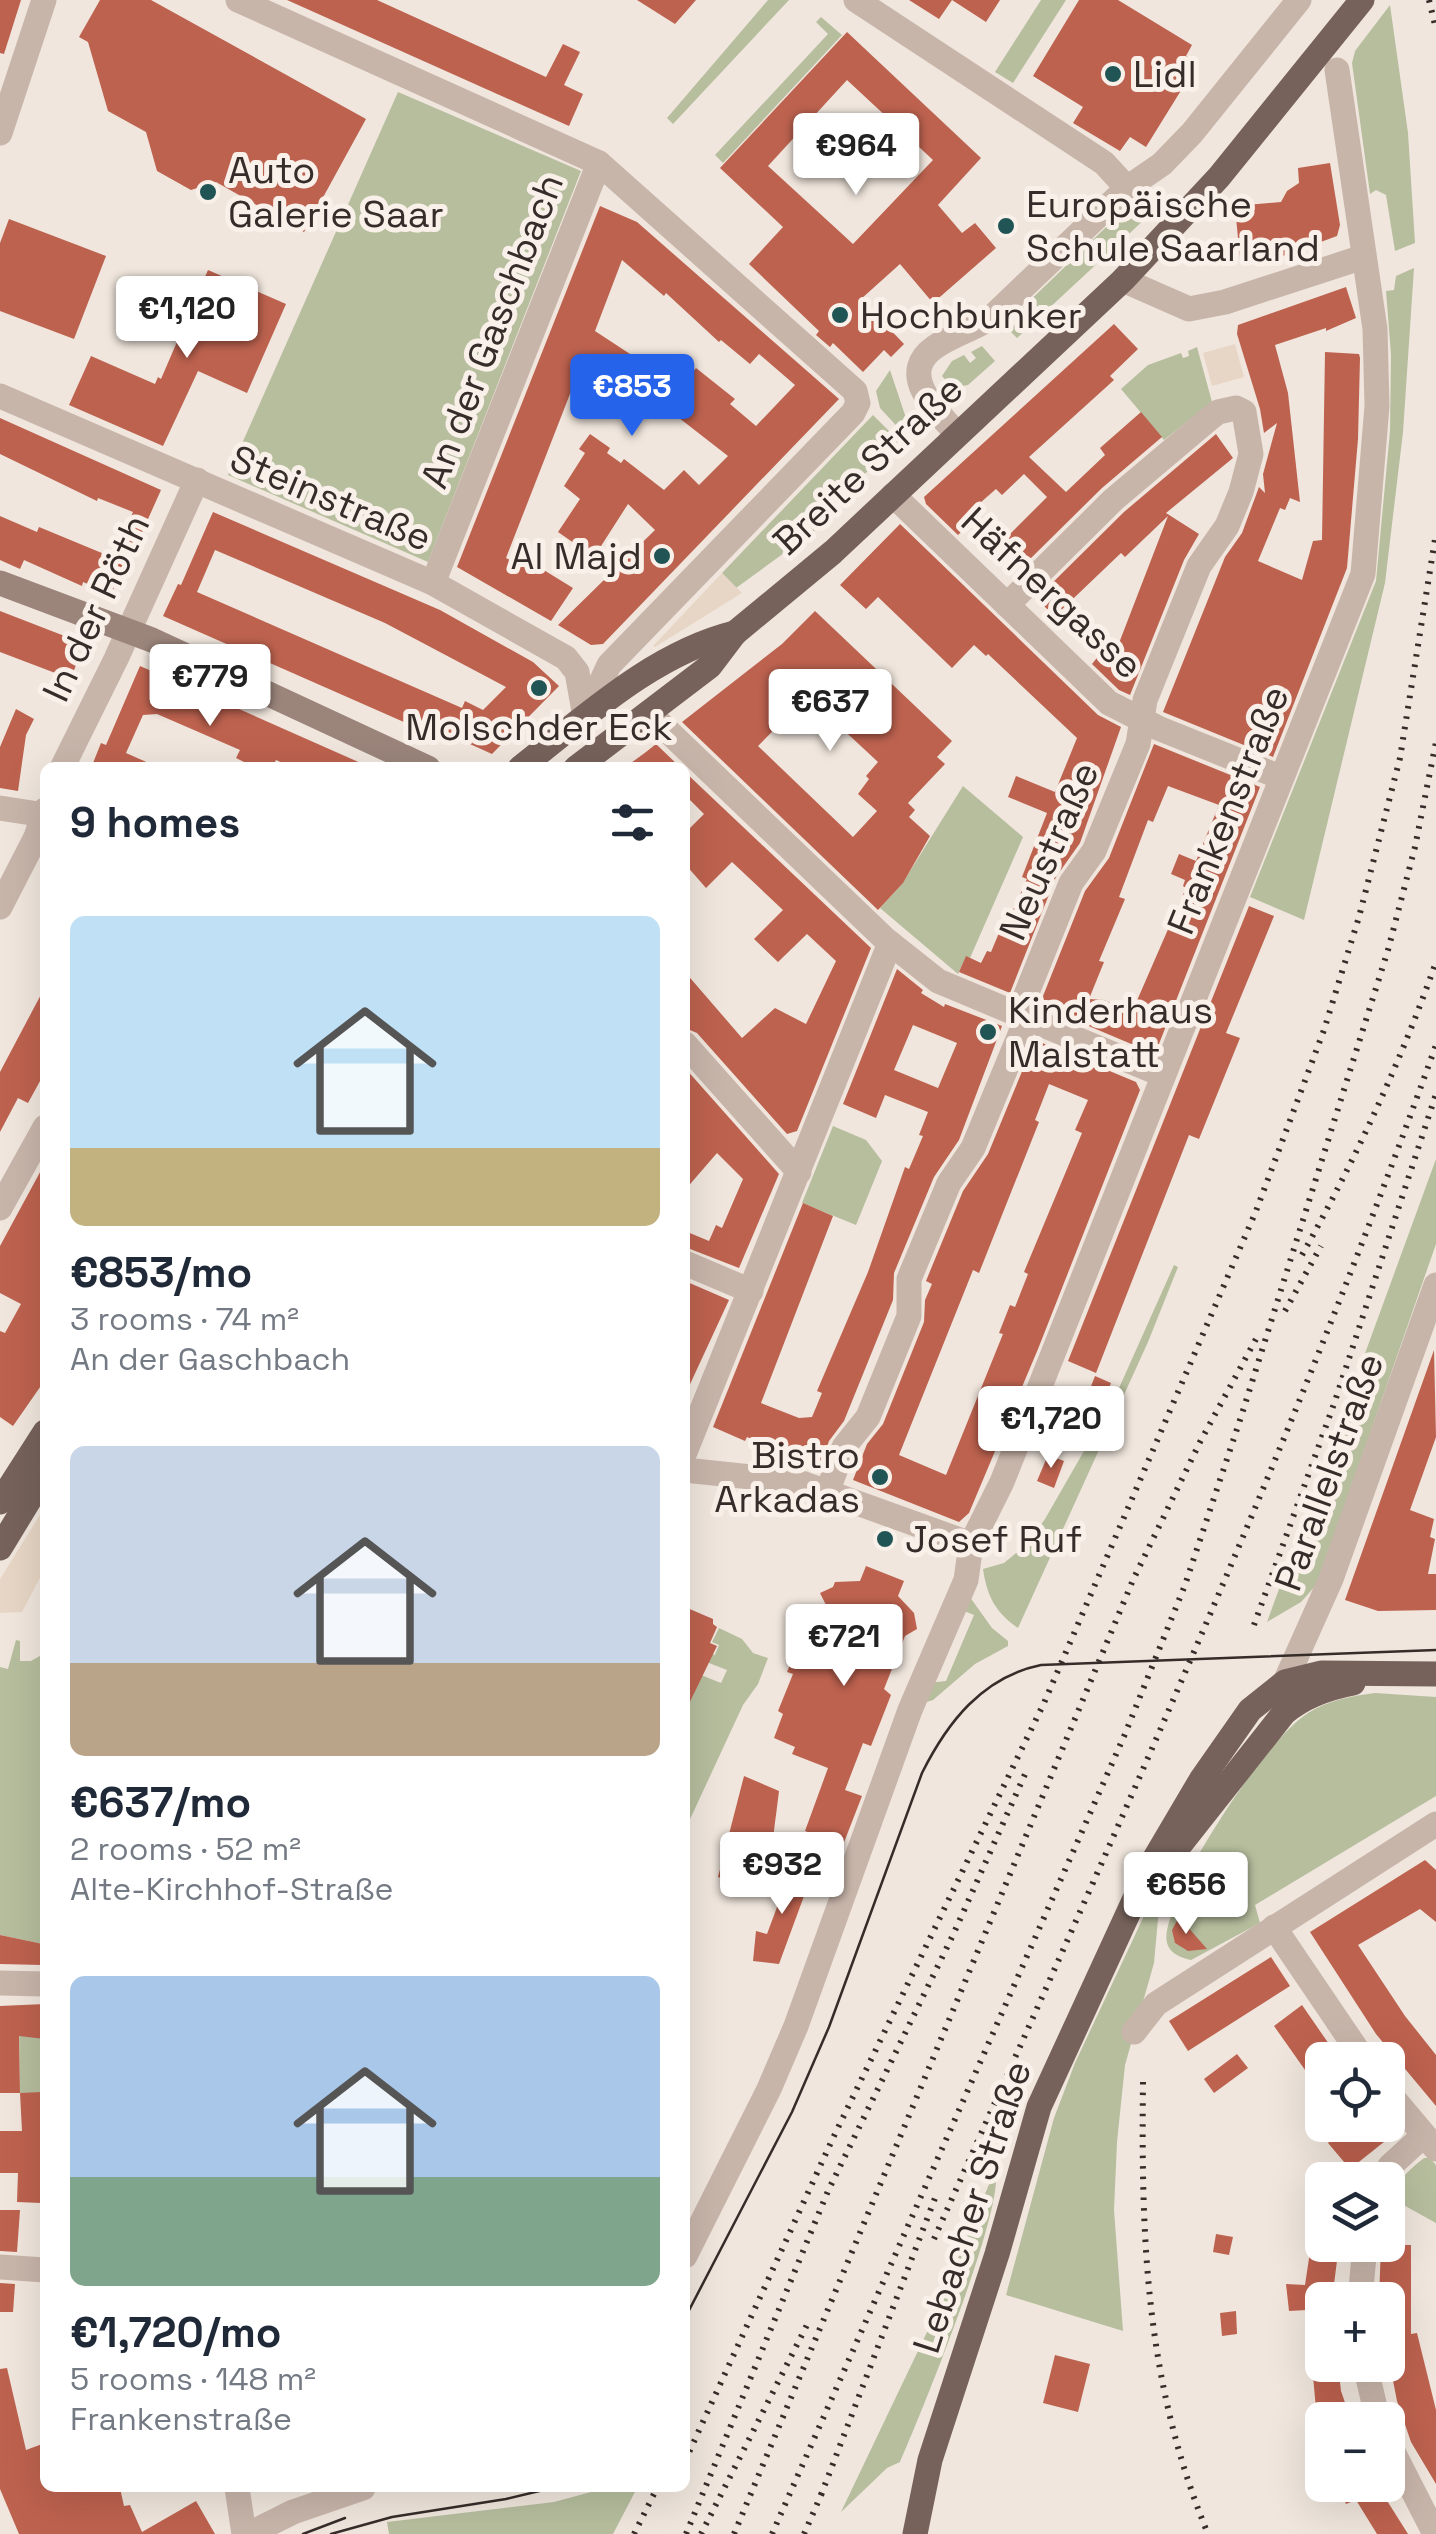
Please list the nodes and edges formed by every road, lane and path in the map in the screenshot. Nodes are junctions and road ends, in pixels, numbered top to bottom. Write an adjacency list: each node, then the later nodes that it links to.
1 (44, 0): 7 (street)
2 (238, 0): 8 (street)
3 (856, 0): 9 (street)
4 (1299, 0): 9 (street)
5 (1362, 0): 11 (main road, Breite Straße)
6 (1337, 70): 10 (street, Frankenstraße)
7 (0, 133)
8 (598, 163): 17 (street, An der Gaschbach); 21 (street)
9 (1127, 188): 13 (street)
10 (1364, 264): 11 (street); 27 (street, Frankenstraße)
11 (1123, 280): 13 (main road, Breite Straße)
12 (0, 396): 14 (street, Steinstraße)
13 (958, 434): 15 (main road, Breite Straße)
14 (197, 480): 17 (street, Steinstraße); 23 (street, In der Röth)
15 (893, 495): 18 (street, Häfnergasse); 19 (main road, Breite Straße)
16 (0, 583): 24 (main road)
17 (433, 583): 21 (street, Steinstraße)
18 (1007, 605): 22 (street, Häfnergasse); 22 (street, Neustraße)
19 (735, 633): 20 (main road, Breite Straße); 21 (main road, Breite Straße)
20 (649, 712): 26 (main road, Breite Straße); 32 (street)
21 (586, 717): 25 (main road, Breite Straße)
22 (1141, 720): 27 (street, Häfnergasse); 33 (street, Neustraße)
23 (65, 762)
24 (415, 762)
25 (528, 762)
26 (584, 762)
27 (1280, 777): 35 (street, Frankenstraße)
28 (0, 808): 29 (street)
29 (40, 813)
30 (40, 825): 31 (street)
31 (0, 906)
32 (890, 944): 33 (street); 37 (street)
33 (1023, 1016): 35 (street); 45 (street, Neustraße)
34 (690, 1050): 37 (street)
35 (1163, 1075): 47 (street, Frankenstraße)
36 (40, 1136): 38 (street)
37 (799, 1172): 41 (street)
38 (0, 1208)
39 (690, 1266): 41 (street)
40 (1436, 1285): 51 (street, Parallelstraße)
41 (751, 1291): 42 (street)
42 (690, 1440)
43 (38, 1471): 46 (main road); 48 (main road)
44 (690, 1471): 45 (street)
45 (828, 1490): 47 (street)
46 (0, 1502)
47 (971, 1544): 63 (street, Frankenstraße)
48 (0, 1548)
49 (1436, 1674): 50 (main road, Lebacher Straße)
50 (1400, 1675): 51 (main road, Lebacher Straße); 52 (main road, Lebacher Straße)
51 (1285, 1682): 52 (main road); 54 (main road, Lebacher Straße)
52 (1210, 1810): 54 (main road, Lebacher Straße)
53 (1431, 1833): 55 (street)
54 (1128, 1913): 70 (main road, Lebacher Straße)
55 (1274, 1927): 58 (street); 59 (street)
56 (0, 1983): 57 (street)
57 (40, 1984)
58 (1134, 2032)
59 (1352, 2042)
60 (1405, 2112): 61 (street)
61 (1430, 2142): 62 (street)
62 (1397, 2162)
63 (690, 2246)
64 (0, 2267): 65 (street)
65 (40, 2270)
66 (1405, 2475): 71 (street)
67 (239, 2492): 69 (street)
68 (351, 2492): 69 (street)
69 (246, 2534)
70 (914, 2534)
71 (1436, 2534)

